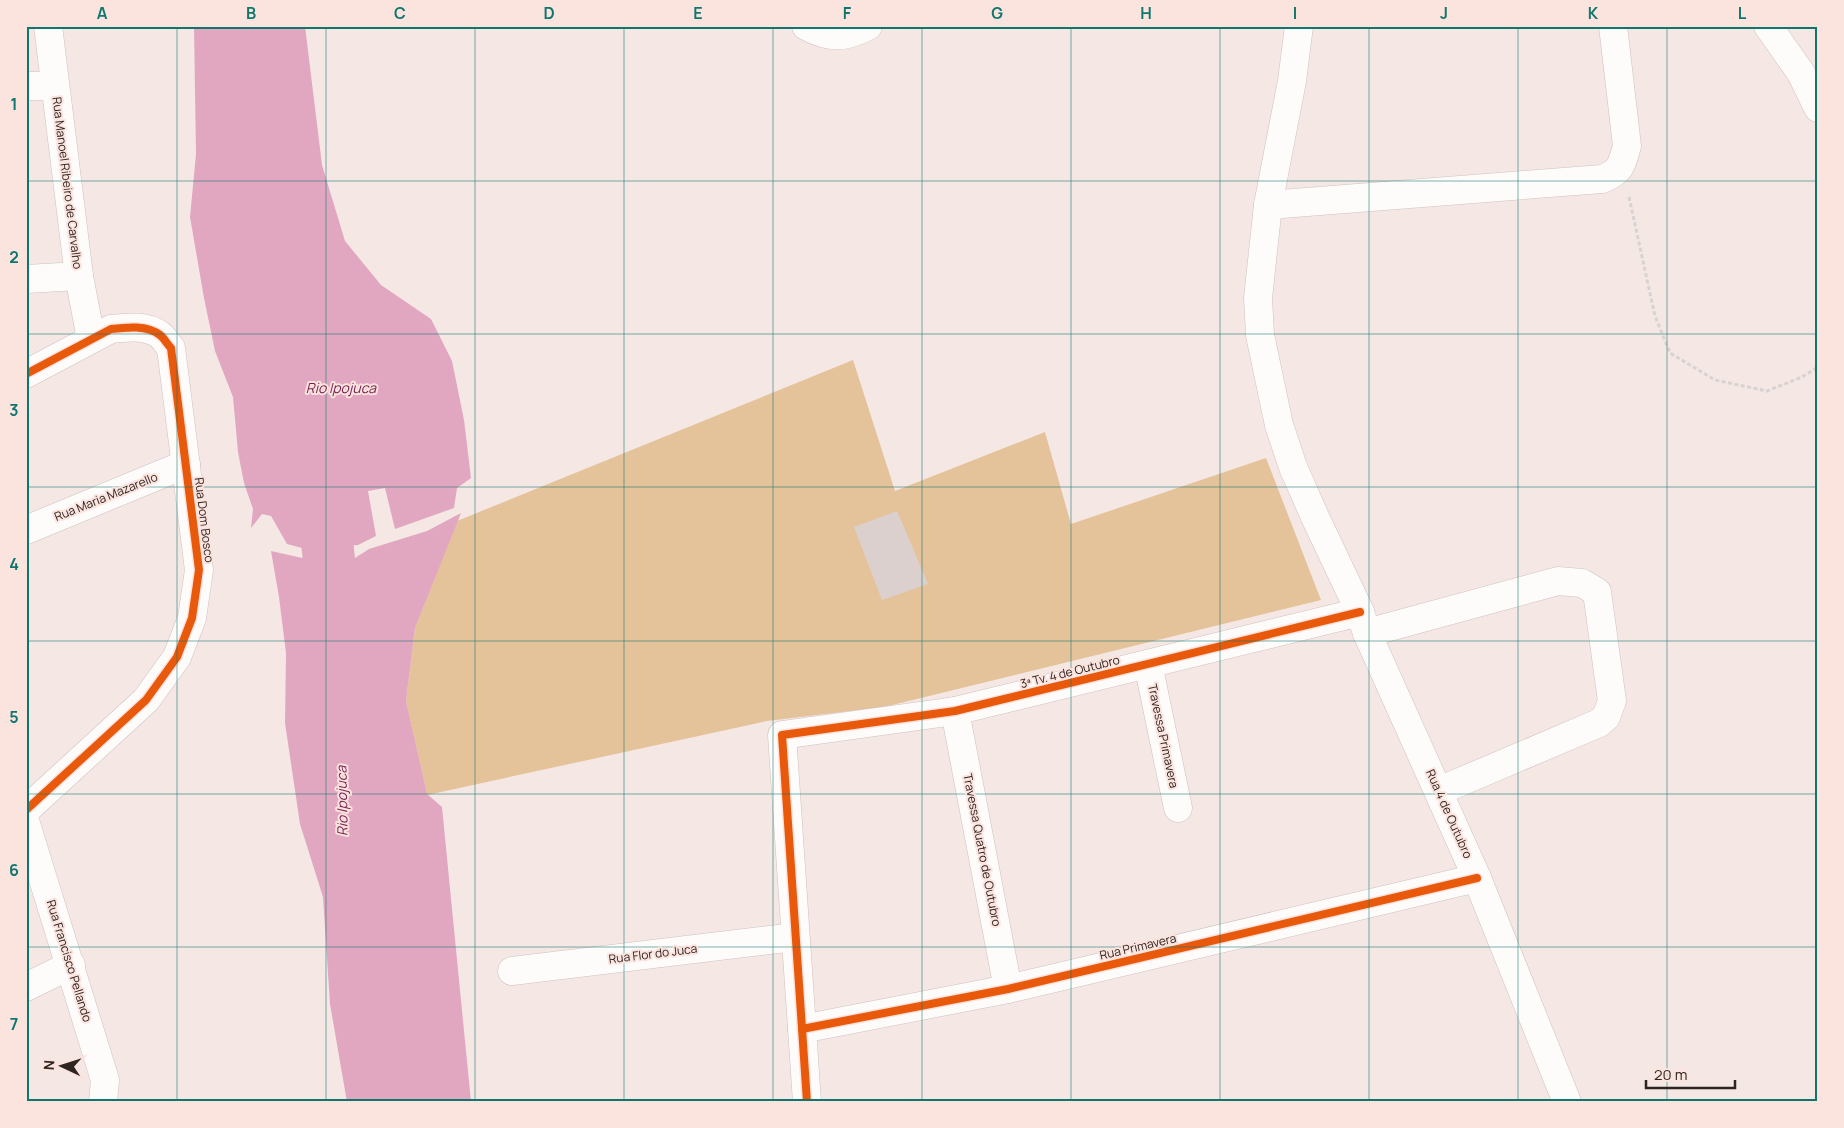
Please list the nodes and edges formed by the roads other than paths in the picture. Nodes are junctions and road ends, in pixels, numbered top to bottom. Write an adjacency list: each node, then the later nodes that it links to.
1 (48, 26): 8 (street, Rua Manoel Ribeiro de Carvalho)
2 (806, 26): 3 (street)
3 (868, 26)
4 (1299, 26): 10 (street, Rua 4 de Outubro)
5 (1613, 26): 10 (street)
6 (1768, 26): 9 (street)
7 (26, 86): 8 (street)
8 (55, 86): 11 (street, Rua Manoel Ribeiro de Carvalho)
9 (1818, 108)
10 (1268, 205): 17 (street, Rua 4 de Outubro)
11 (80, 276): 12 (street); 13 (street, Rua Manoel Ribeiro de Carvalho)
12 (26, 280)
13 (91, 339): 14 (street); 15 (street, Rua Dom Bosco)
14 (26, 374)
15 (186, 464): 16 (street, Rua Maria Mazarello); 22 (street, Rua Dom Bosco)
16 (26, 530)
17 (1364, 622): 18 (street, 3ª Tv. 4 de Outubro); 20 (street, Rua 4 de Outubro); 20 (street, 3ª Tv. 4 de Outubro)
18 (1148, 664): 19 (street, 3ª Tv. 4 de Outubro); 21 (street, Travessa Primavera)
19 (955, 711): 25 (street, 3ª Tv. 4 de Outubro); 29 (street, Travessa Quatro de Outubro)
20 (1439, 791): 24 (street, Rua 4 de Outubro)
21 (1178, 808)
22 (26, 810)
23 (26, 824): 26 (street, Rua Francisco Pellando)
24 (1477, 878): 29 (street, Rua Primavera); 33 (street, Rua 4 de Outubro)
25 (795, 937): 27 (street, Rua Flor do Juca); 30 (street)
26 (71, 964): 28 (street); 31 (street, Rua Francisco Pellando)
27 (512, 971)
28 (26, 987)
29 (1008, 989): 30 (street, Rua Primavera)
30 (802, 1029): 32 (street)
31 (104, 1100)
32 (806, 1102)
33 (1567, 1102)

